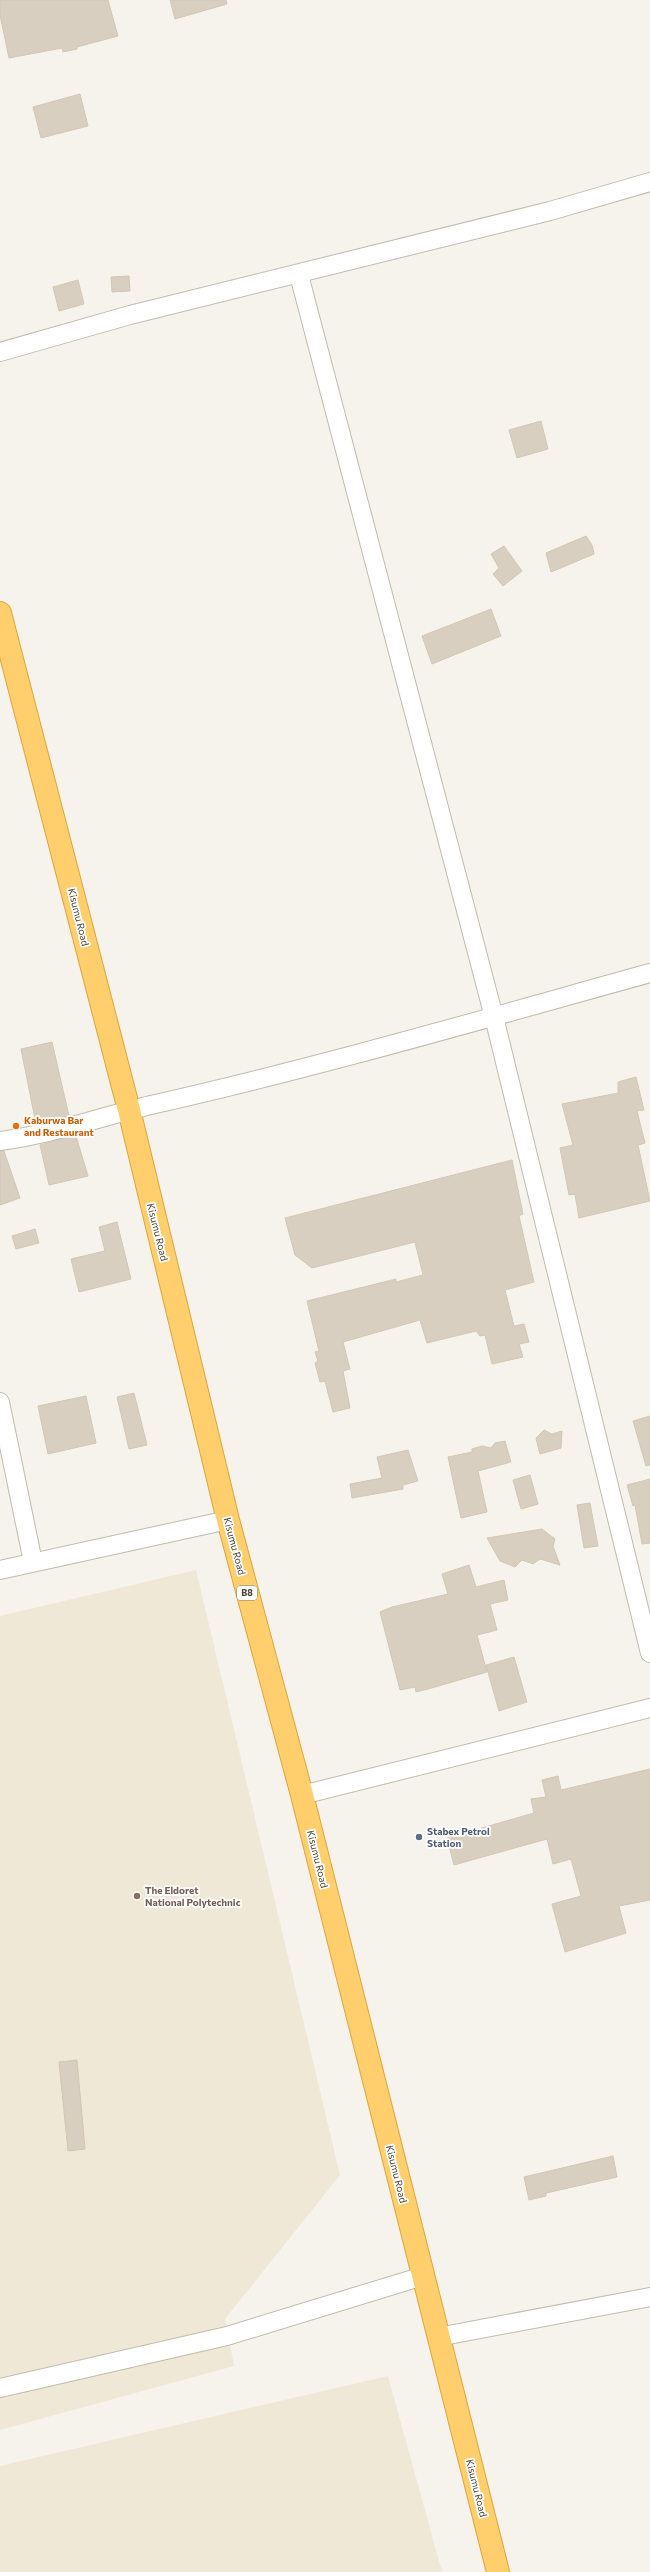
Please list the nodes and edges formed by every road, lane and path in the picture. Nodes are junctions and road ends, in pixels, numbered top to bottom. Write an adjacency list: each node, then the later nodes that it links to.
1 (650, 182): 2 (street)
2 (299, 275): 3 (street); 6 (street)
3 (0, 352)
4 (0, 612): 7 (highway, Kisumu Road / B8)
5 (650, 973): 6 (street)
6 (494, 1017): 7 (street); 13 (street)
7 (129, 1110): 8 (street); 10 (highway, Kisumu Road / B8)
8 (0, 1141)
9 (0, 1402): 11 (street)
10 (228, 1520): 11 (street); 15 (highway, Kisumu Road / B8)
11 (33, 1562): 12 (street)
12 (0, 1570)
13 (650, 1653)
14 (650, 1708): 15 (street)
15 (302, 1795): 16 (highway, Kisumu Road / B8)
16 (423, 2276): 18 (highway, Kisumu Road / B8); 19 (street)
17 (650, 2297): 18 (street)
18 (438, 2337): 20 (highway, Kisumu Road / B8)
19 (0, 2388)
20 (496, 2572)

